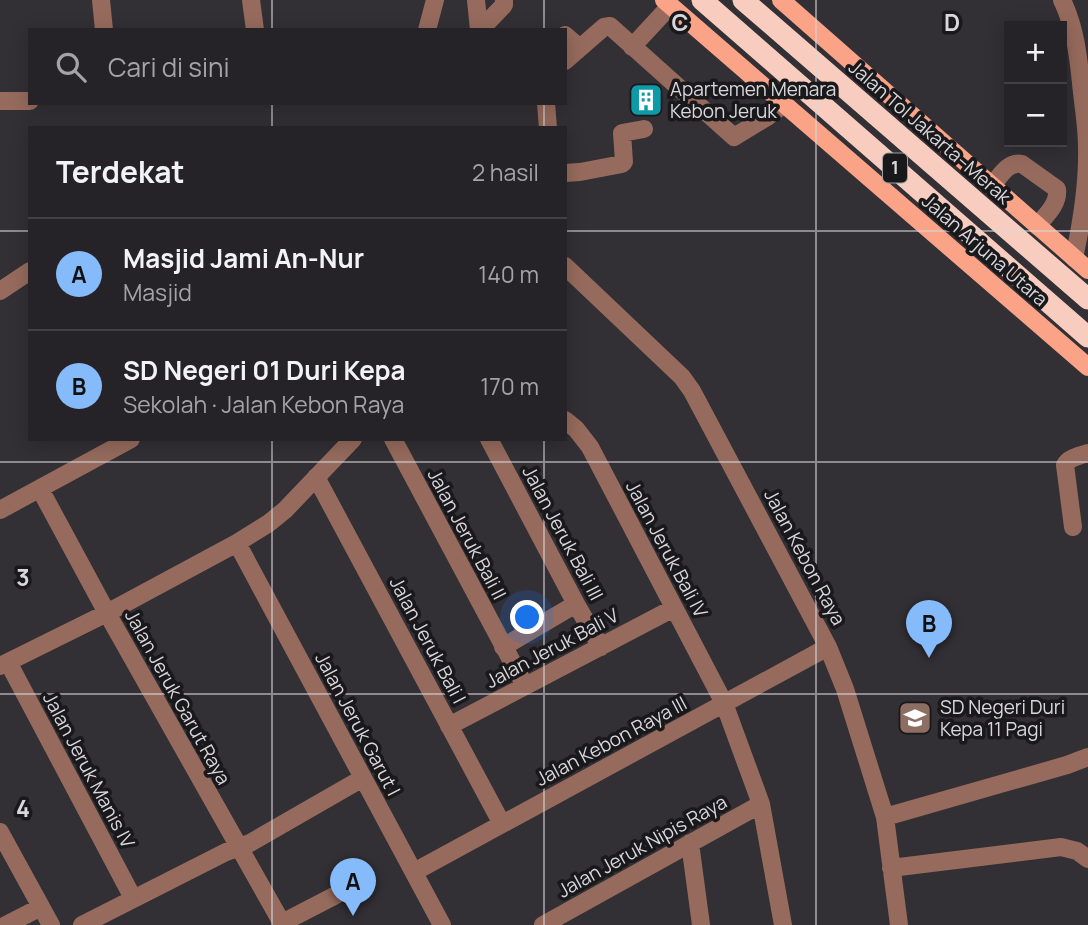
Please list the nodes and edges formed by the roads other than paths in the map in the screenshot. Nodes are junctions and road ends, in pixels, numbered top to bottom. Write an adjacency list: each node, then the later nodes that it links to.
1 (101, 0): 11 (street)
2 (251, 0): 12 (street)
3 (435, 0): 13 (street)
4 (476, 0): 14 (street)
5 (504, 0): 15 (street)
6 (702, 0): 35 (highway, 1)
7 (743, 0): 34 (highway, Jalan Tol Jakarta–Merak / 1)
8 (781, 0): 28 (main road)
9 (1062, 0): 27 (street)
10 (667, 3): 17 (street); 22 (main road, Jalan Arjuna Utara)
11 (104, 28)
12 (255, 28)
13 (428, 28)
14 (480, 28)
15 (482, 28)
16 (567, 37): 18 (street)
17 (632, 47): 18 (street); 22 (street)
18 (580, 48): 19 (street)
19 (567, 59)
20 (0, 101): 21 (street)
21 (28, 101)
22 (784, 104): 36 (main road, Jalan Arjuna Utara)
23 (546, 105): 24 (street)
24 (548, 126)
25 (644, 130): 26 (street)
26 (567, 173)
27 (1087, 181): 30 (street)
28 (992, 186): 29 (main road); 29 (street)
29 (1037, 226): 30 (main road)
30 (1081, 264)
31 (567, 268): 53 (street, Jalan Kebon Raya)
32 (28, 272): 33 (street)
33 (0, 291)
34 (1088, 299)
35 (1088, 337)
36 (1088, 366)
37 (567, 422): 49 (street, Jalan Jeruk Bali IV)
38 (127, 441): 44 (street)
39 (351, 441): 43 (street)
40 (394, 441): 51 (street, Jalan Jeruk Bali II)
41 (490, 441): 48 (street, Jalan Jeruk Bali III)
42 (1088, 453): 46 (street)
43 (316, 477): 47 (street); 57 (street, Jalan Jeruk Bali I)
44 (40, 489): 45 (street); 50 (street, Jalan Jeruk Garut Raya)
45 (0, 510)
46 (1073, 527)
47 (237, 543): 50 (street); 59 (street, Jalan Jeruk Garut I)
48 (576, 604): 51 (street); 52 (street, Jalan Jeruk Bali III)
49 (674, 608): 52 (street, Jalan Jeruk Bali V); 56 (street, Jalan Jeruk Bali IV)
50 (107, 613): 54 (street); 65 (street, Jalan Jeruk Garut Raya)
51 (503, 646): 55 (street, Jalan Jeruk Bali II)
52 (601, 647): 55 (street, Jalan Jeruk Bali V)
53 (828, 647): 56 (street, Jalan Kebon Raya III); 61 (street, Jalan Kebon Raya)
54 (4, 664): 70 (street, Jalan Jeruk Manis IV)
55 (525, 686): 57 (street, Jalan Jeruk Bali V)
56 (724, 704): 60 (street, Jalan Jeruk Bali IV); 62 (street, Jalan Kebon Raya III)
57 (449, 726): 62 (street, Jalan Jeruk Bali I)
58 (1088, 757): 61 (street)
59 (363, 778): 65 (street); 68 (street, Jalan Jeruk Garut I)
60 (761, 804): 64 (street, Jalan Jeruk Nipis Raya); 79 (street, Jalan Jeruk Bali IV)
61 (885, 817): 67 (street, Jalan Kebon Raya)
62 (502, 824): 68 (street, Jalan Kebon Raya III)
63 (0, 832): 71 (street)
64 (690, 843): 73 (street, Jalan Jeruk Nipis Raya); 74 (street)
65 (238, 848): 70 (street); 72 (street, Jalan Jeruk Garut Raya)
66 (1088, 858): 67 (street)
67 (891, 867): 80 (street, Jalan Kebon Raya)
68 (414, 872): 78 (street, Jalan Jeruk Garut I)
69 (336, 895): 72 (street)
70 (132, 898): 77 (street)
71 (41, 907): 75 (street); 76 (street)
72 (282, 924)
73 (548, 924)
74 (698, 924)
75 (6, 925)
76 (51, 925)
77 (82, 925)
78 (442, 925)
79 (783, 925)
80 (899, 925)

